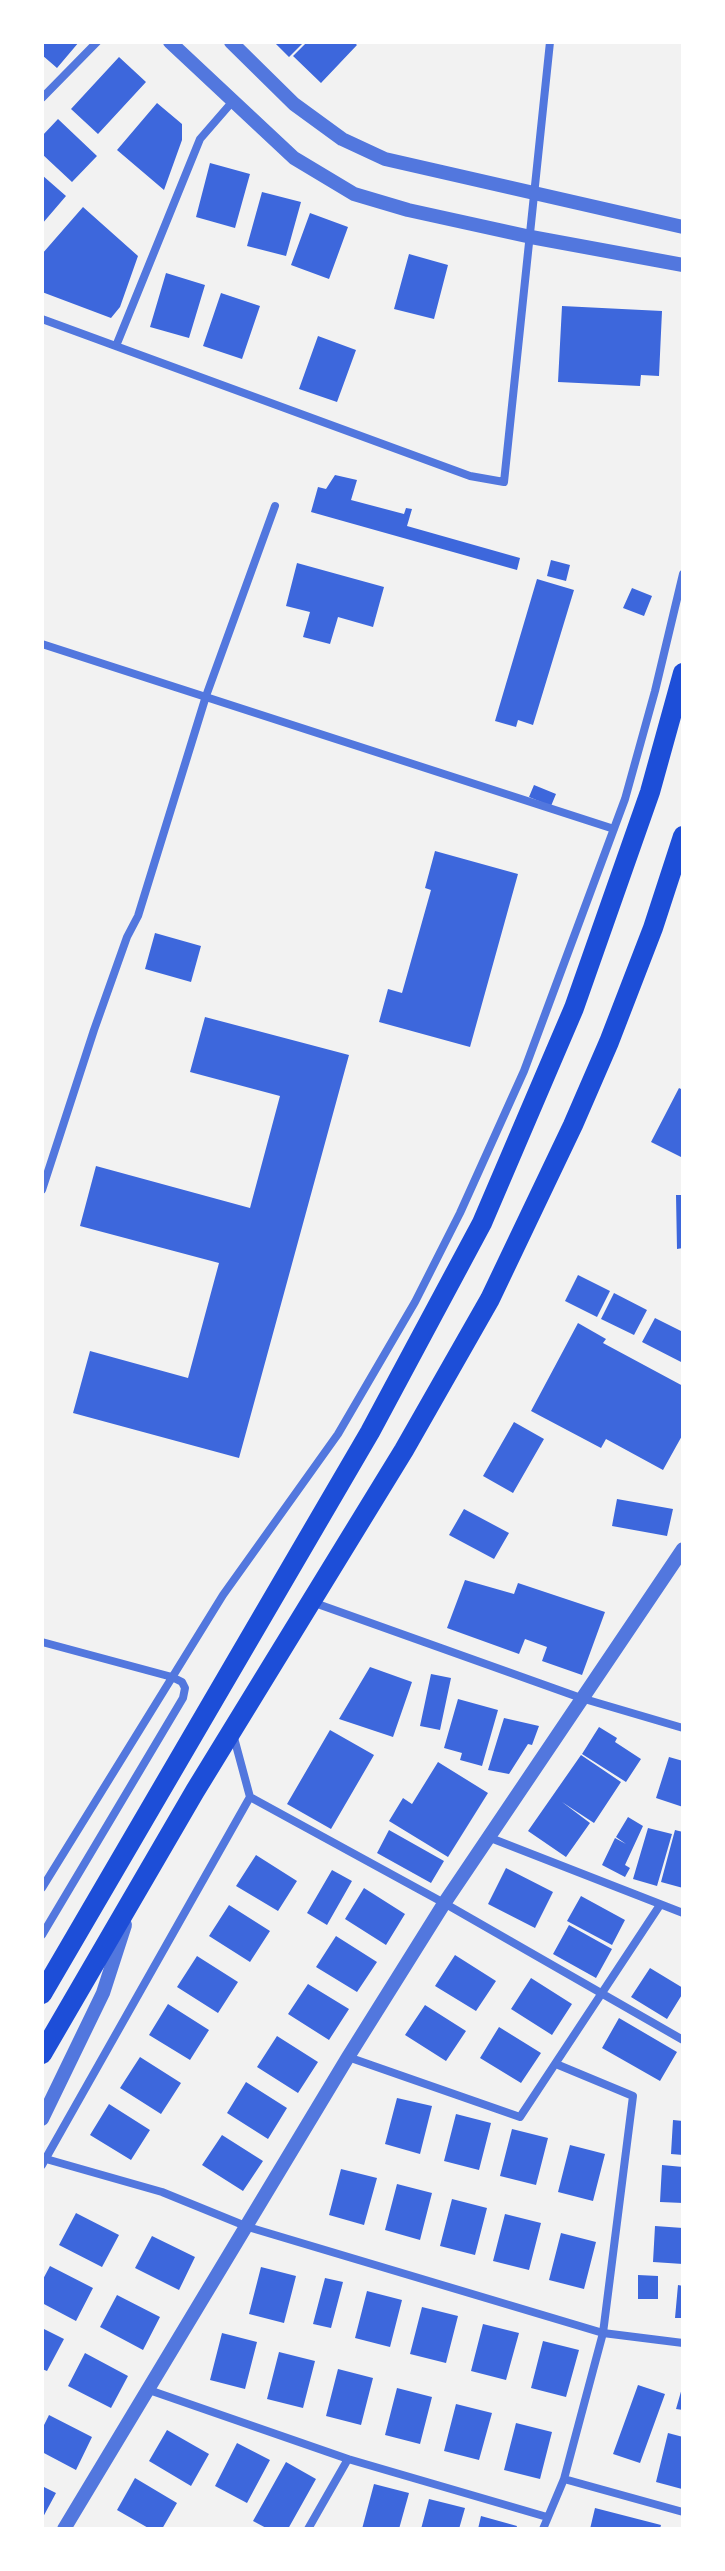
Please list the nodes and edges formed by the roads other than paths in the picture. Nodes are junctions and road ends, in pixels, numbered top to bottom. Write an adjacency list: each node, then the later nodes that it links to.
1 (97, 42): 5 (street)
2 (170, 42): 6 (street)
3 (231, 42): 7 (street)
4 (550, 42): 7 (street)
5 (42, 98)
6 (233, 101): 9 (street); 12 (street)
7 (535, 195): 8 (street); 9 (street)
8 (683, 227)
9 (531, 237): 10 (street); 12 (street)
10 (683, 265)
11 (42, 319): 12 (street)
12 (116, 346)
13 (275, 506): 17 (street)
14 (683, 574): 18 (street)
15 (42, 644): 17 (street)
16 (683, 673): 36 (highway)
17 (206, 696): 18 (street); 20 (street)
18 (614, 829): 24 (street)
19 (683, 836): 22 (highway)
20 (42, 1190)
21 (683, 1549): 25 (street)
22 (311, 1602): 25 (street); 27 (highway)
23 (42, 1642): 24 (street)
24 (172, 1677): 30 (street); 35 (street)
25 (581, 1698): 26 (street); 29 (street)
26 (683, 1728)
27 (232, 1733): 28 (street); 31 (highway)
28 (250, 1797): 32 (street); 43 (street)
29 (488, 1837): 32 (street); 33 (street)
30 (42, 1888)
31 (134, 1894): 39 (highway); 42 (street)
32 (444, 1903): 37 (street); 40 (street)
33 (660, 1905): 34 (street); 37 (street)
34 (683, 1913)
35 (42, 1935)
36 (42, 1994)
37 (603, 1994): 38 (street); 41 (street)
38 (683, 2040)
39 (42, 2054)
40 (348, 2057): 41 (street); 44 (street)
41 (556, 2064): 45 (street)
42 (42, 2119)
43 (44, 2162): 44 (street)
44 (248, 2227): 45 (street); 47 (street)
45 (603, 2333): 46 (street); 49 (street)
46 (683, 2343)
47 (149, 2390): 48 (street); 52 (street)
48 (348, 2459): 51 (street); 53 (street)
49 (564, 2479): 50 (street); 51 (street)
50 (683, 2512)
51 (547, 2517): 54 (street)
52 (64, 2529)
53 (308, 2529)
54 (543, 2529)

